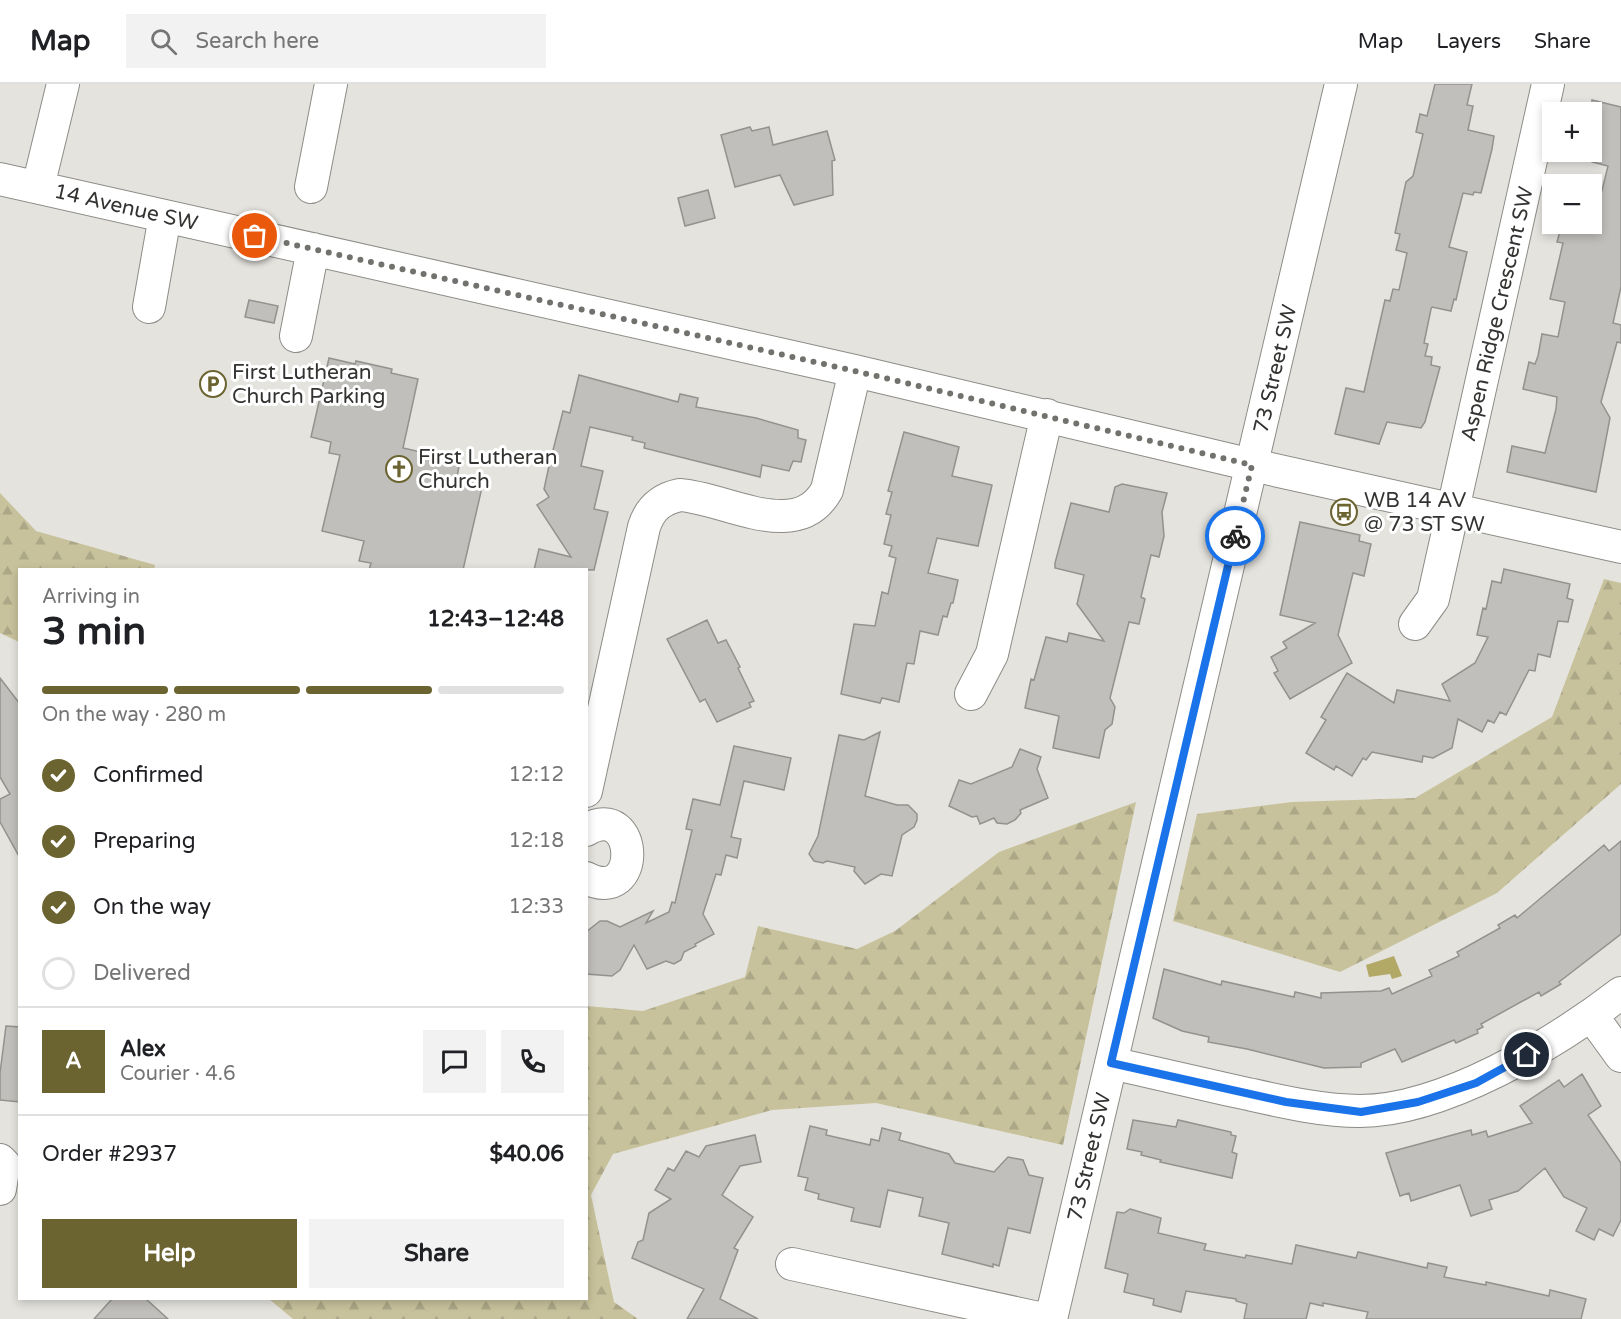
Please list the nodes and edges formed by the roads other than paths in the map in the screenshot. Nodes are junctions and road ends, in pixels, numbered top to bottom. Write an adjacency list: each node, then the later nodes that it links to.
1 (63, 84): 6 (street)
2 (331, 84): 7 (street)
3 (1341, 84): 14 (street, 73 Street SW)
4 (1548, 84): 15 (street, Aspen Ridge Crescent SW)
5 (0, 179): 6 (street, 14 Avenue SW)
6 (38, 187): 8 (street, 14 Avenue SW)
7 (311, 187)
8 (165, 216): 9 (street, 14 Avenue SW); 10 (street)
9 (313, 249): 11 (street); 12 (street, 14 Avenue SW)
10 (150, 307)
11 (296, 336)
12 (855, 371): 13 (street, 14 Avenue SW); 19 (street)
13 (1047, 416): 14 (street, 14 Avenue SW); 18 (street)
14 (1252, 465): 15 (street, 14 Avenue SW); 25 (street, 73 Street SW)
15 (1453, 508): 16 (street, 14 Avenue SW); 17 (street, Aspen Ridge Crescent SW)
16 (1621, 547)
17 (1415, 624)
18 (971, 694)
19 (588, 782)
20 (588, 822): 21 (street)
21 (588, 879)
22 (1621, 993): 23 (street)
23 (1592, 1016): 24 (street); 25 (street)
24 (1621, 1056)
25 (1111, 1063): 30 (street, 73 Street SW)
26 (0, 1160): 27 (street)
27 (0, 1189)
28 (792, 1264): 29 (street)
29 (1043, 1319)
30 (1051, 1319)

